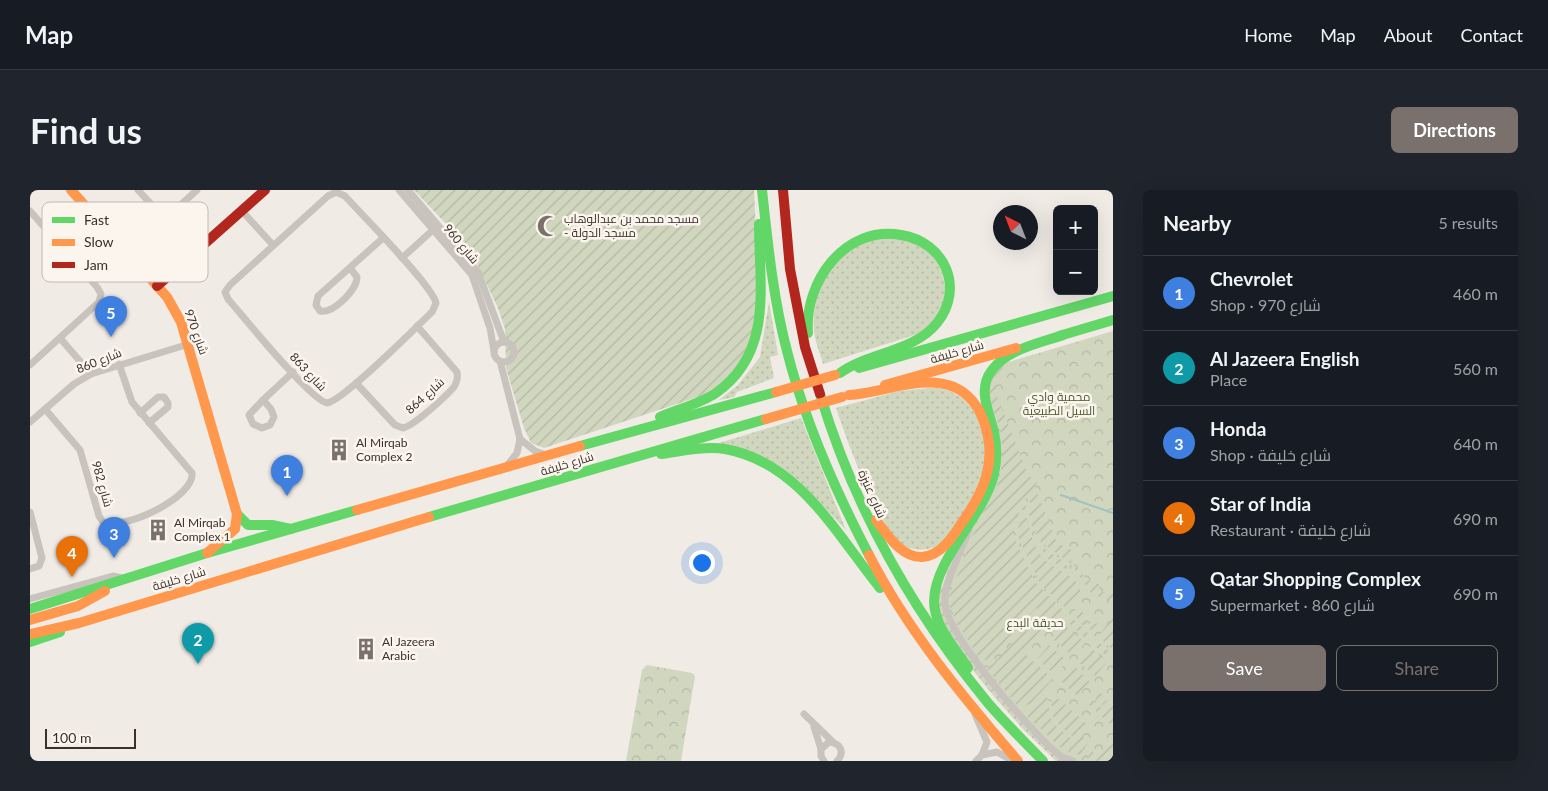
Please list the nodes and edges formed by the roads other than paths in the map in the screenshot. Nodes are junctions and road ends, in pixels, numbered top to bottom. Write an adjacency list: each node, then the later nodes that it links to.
1 (71, 190): 10 (main road, شارع 970)
2 (138, 190): 11 (street)
3 (197, 190): 12 (street)
4 (265, 190): 14 (main road)
5 (399, 190): 16 (street, شارع 960)
6 (408, 190): 31 (street, شارع 960)
7 (762, 190): 9 (main road)
8 (783, 190): 37 (main road, شارع عنيزة)
9 (762, 201): 48 (main road); 66 (main road)
10 (82, 202)
11 (149, 202)
12 (183, 202)
13 (30, 211): 15 (street)
14 (242, 211): 18 (main road); 19 (street)
15 (42, 225)
16 (434, 229): 20 (street); 33 (street, شارع 960)
17 (382, 238): 19 (street, شارع 863); 20 (street, شارع 863); 21 (street)
18 (208, 241)
19 (273, 245): 38 (street, شارع 863)
20 (402, 258): 28 (street, شارع 863)
21 (350, 268): 21 (street)
22 (93, 282): 30 (street)
23 (154, 282): 25 (main road, شارع 970)
24 (162, 282): 25 (main road)
25 (158, 286): 32 (main road, شارع 970)
26 (1113, 296): 40 (main road, شارع خليفة)
27 (1113, 320): 29 (main road, شارع خليفة)
28 (417, 326): 41 (street, شارع 863); 41 (street, شارع 864)
29 (1063, 335): 42 (main road, شارع خليفة); 56 (main road)
30 (60, 338): 35 (street); 39 (street)
31 (504, 342): 33 (street); 34 (street)
32 (189, 344): 36 (street, شارع 860); 55 (main road, شارع 970)
33 (494, 351): 34 (street)
34 (500, 361): 49 (street)
35 (30, 364)
36 (119, 364): 39 (street, شارع 860); 45 (street, شارع 982)
37 (811, 364): 40 (main road); 53 (main road, شارع عنيزة)
38 (293, 372): 41 (street, شارع 863); 43 (street)
39 (91, 374): 44 (street, شارع 860)
40 (838, 374): 48 (main road, شارع خليفة, bridge)
41 (356, 383)
42 (846, 396): 51 (main road, شارع خليفة, bridge); 53 (main road)
43 (263, 400)
44 (45, 409): 46 (street, شارع 860); 47 (street, شارع 982)
45 (140, 413): 47 (street, شارع 982); 47 (street)
46 (30, 422)
47 (149, 423)
48 (626, 432): 50 (main road, شارع خليفة)
49 (520, 438): 50 (street); 52 (street)
50 (548, 456): 52 (main road, شارع خليفة)
51 (632, 457): 66 (main road); 69 (main road, شارع خليفة)
52 (502, 469): 58 (main road, شارع خليفة)
53 (856, 490): 72 (main road, شارع عنيزة)
54 (30, 512): 60 (street)
55 (237, 514): 57 (main road); 59 (main road)
56 (972, 520): 72 (main road); 88 (street)
57 (257, 526): 58 (main road); 59 (main road)
58 (291, 529): 62 (main road, شارع خليفة)
59 (230, 534): 62 (main road)
60 (39, 540): 61 (street); 63 (street)
61 (30, 541)
62 (207, 553): 64 (main road, شارع خليفة)
63 (30, 569)
64 (126, 580): 65 (street, شارع خليفة); 67 (main road, شارع خليفة); 68 (main road)
65 (30, 599)
66 (896, 604): 74 (main road)
67 (30, 608)
68 (30, 620)
69 (78, 623): 70 (main road, شارع خليفة); 71 (main road)
70 (30, 634)
71 (30, 642)
72 (976, 687): 87 (main road, شارع عنيزة)
73 (804, 714): 75 (street)
74 (975, 714): 79 (street); 86 (main road)
75 (814, 724): 76 (street); 77 (street)
76 (833, 742): 77 (street); 78 (street)
77 (820, 751): 80 (street); 81 (street)
78 (841, 751): 82 (street); 83 (street)
79 (982, 755): 84 (street); 85 (street)
80 (815, 761)
81 (824, 761)
82 (837, 761)
83 (848, 761)
84 (976, 761)
85 (1013, 761)
86 (1018, 761)
87 (1043, 761)
88 (1073, 761)

